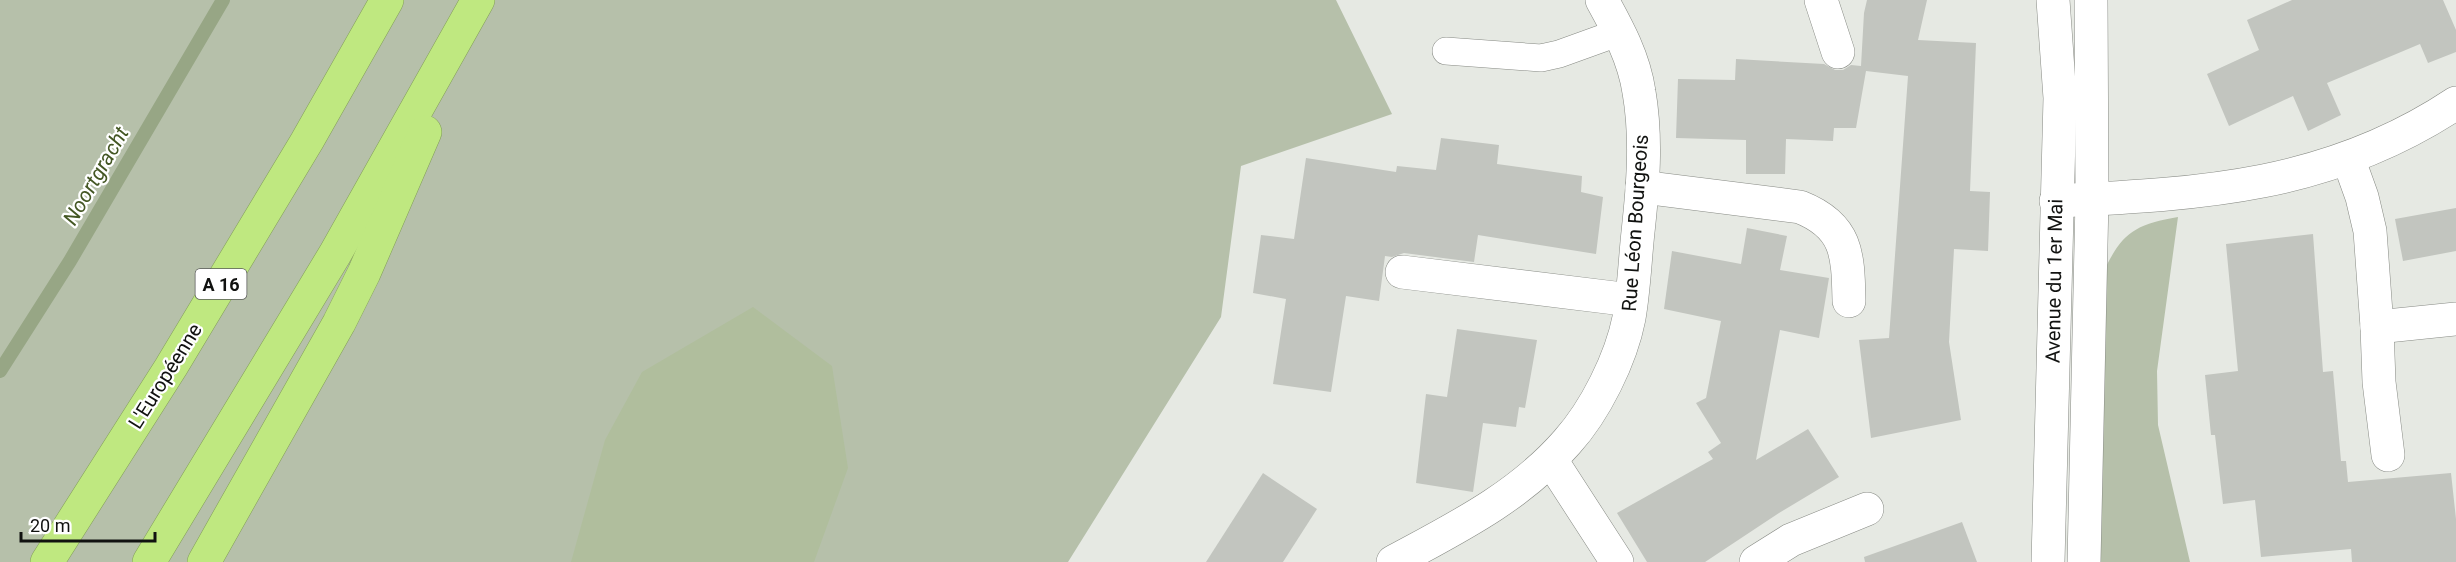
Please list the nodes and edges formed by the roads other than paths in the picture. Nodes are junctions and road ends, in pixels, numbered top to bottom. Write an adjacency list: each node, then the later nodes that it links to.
1 (387, 0): 23 (highway, L'Européenne / A 16)
2 (479, 0): 24 (highway); 25 (highway)
3 (1602, 0): 7 (street, Rue Léon Bourgeois)
4 (1821, 0): 9 (street)
5 (2053, 0): 14 (street, Avenue du 1er Mai)
6 (2091, 0): 13 (street, Avenue du 1er Mai)
7 (1620, 32): 8 (lane); 12 (street, Rue Léon Bourgeois)
8 (1446, 51)
9 (1838, 52)
10 (2456, 103): 11 (street)
11 (2348, 158): 13 (street); 19 (street)
12 (1642, 187): 16 (street, Rue Léon Bourgeois); 17 (street)
13 (2092, 199): 14 (street); 30 (street, Avenue du 1er Mai)
14 (2056, 201): 29 (street, Avenue du 1er Mai)
15 (1402, 272): 16 (street)
16 (1631, 300): 21 (street, Rue Léon Bourgeois)
17 (1849, 301)
18 (2456, 319): 19 (street)
19 (2378, 327): 20 (street)
20 (2388, 455)
21 (1551, 460): 26 (street, Rue Léon Bourgeois); 27 (street)
22 (1867, 509): 28 (street)
23 (47, 562)
24 (149, 562)
25 (204, 562)
26 (1393, 562)
27 (1617, 562)
28 (1756, 562)
29 (2048, 562)
30 (2084, 562)

